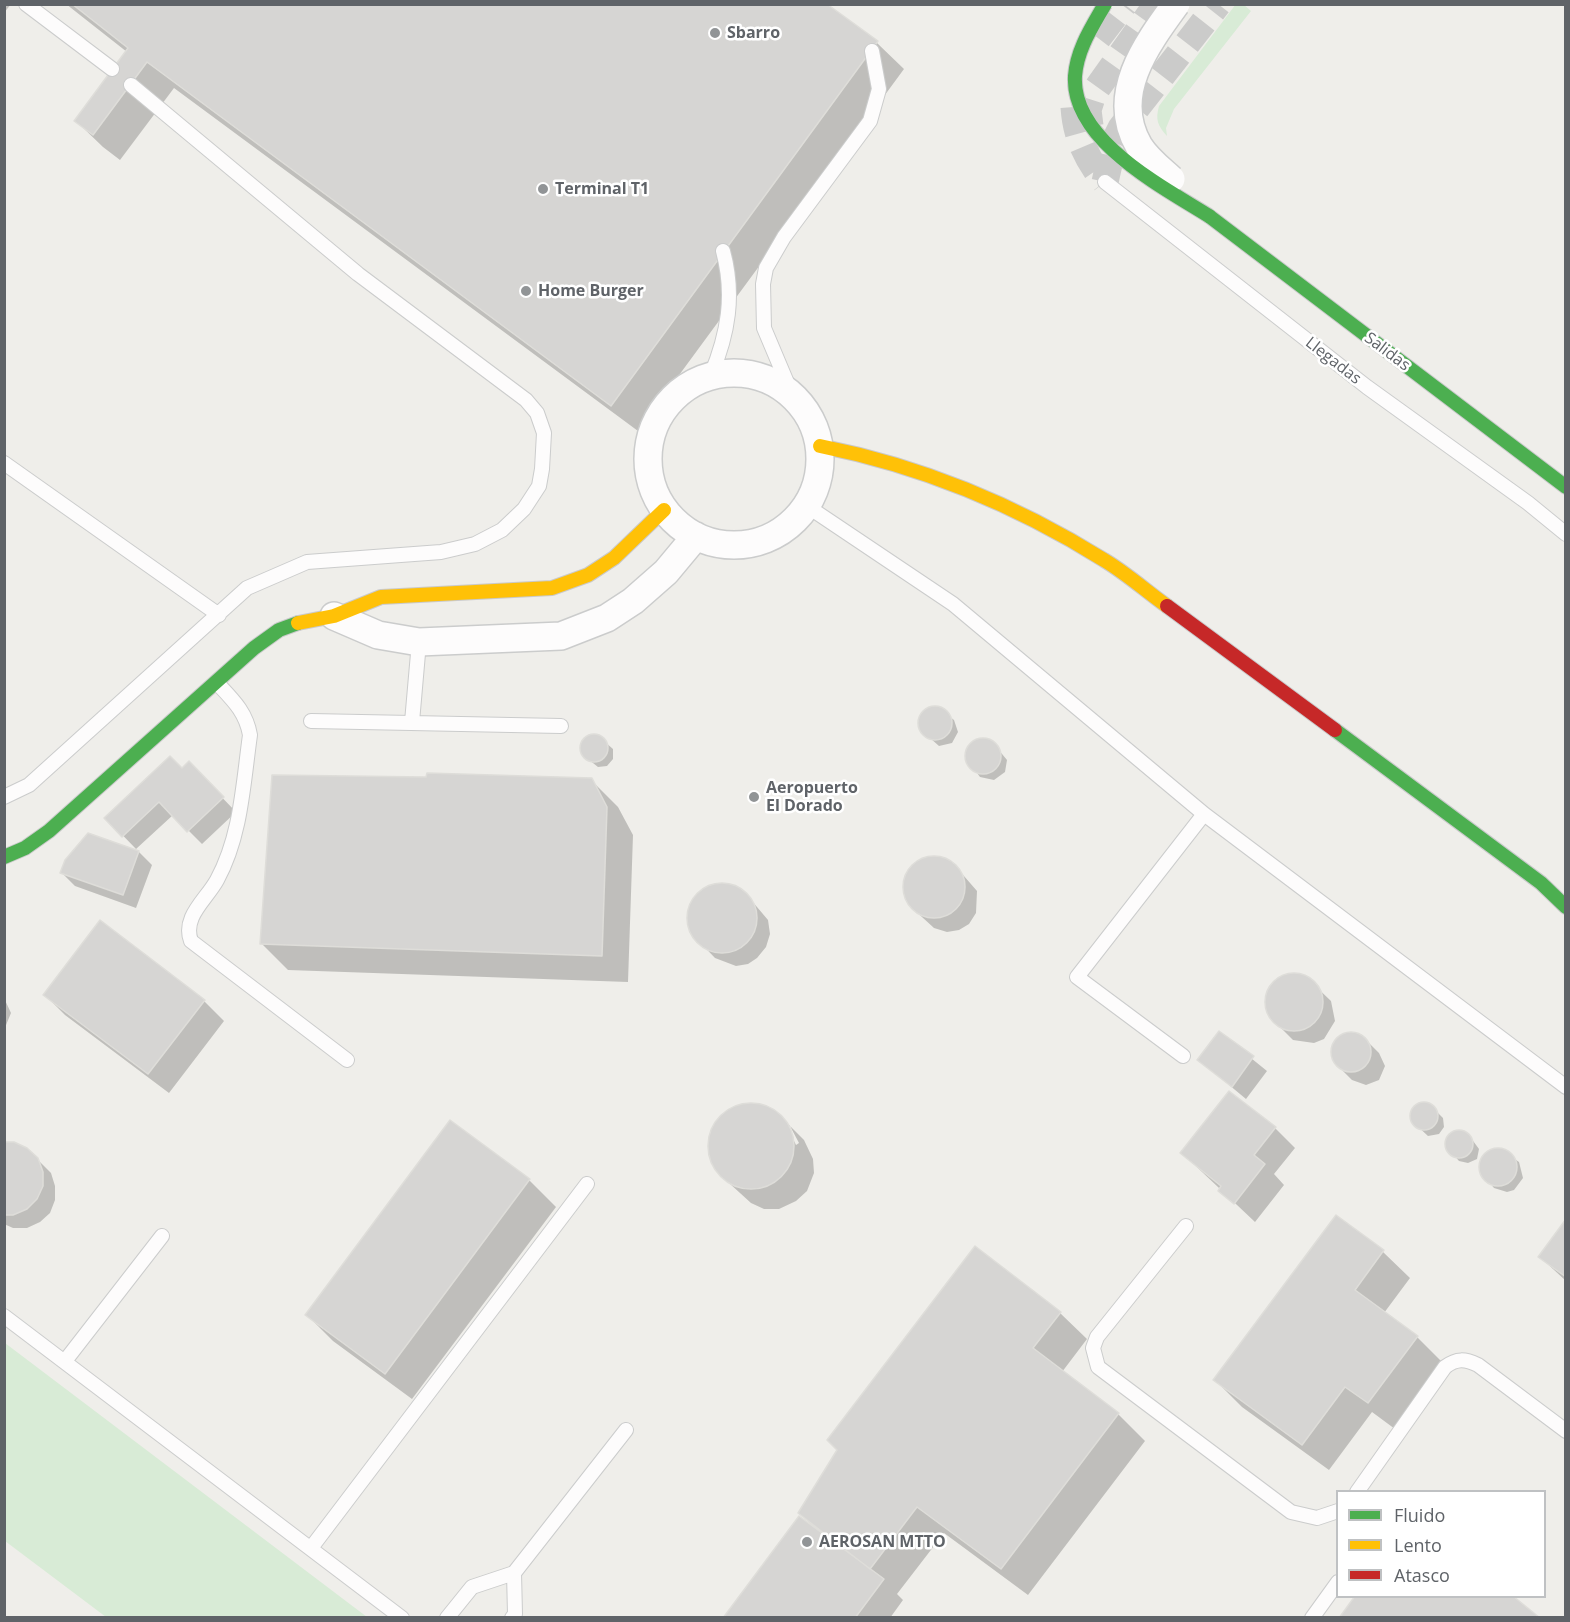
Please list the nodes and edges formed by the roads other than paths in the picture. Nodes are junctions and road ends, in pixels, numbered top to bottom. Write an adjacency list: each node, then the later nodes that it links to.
1 (26, 4): 5 (lane)
2 (1105, 4): 8 (street, Salidas, bridge)
3 (1176, 4): 8 (street, Salidas, bridge)
4 (872, 51): 11 (lane)
5 (112, 69)
6 (131, 85): 19 (lane)
7 (1105, 182): 17 (lane, Llegadas)
8 (1209, 216): 14 (street, Salidas)
9 (723, 251): 10 (lane)
10 (711, 375): 11 (street); 16 (street)
11 (791, 392): 12 (street)
12 (820, 446): 15 (street); 29 (street)
13 (4, 463): 19 (lane)
14 (1566, 488)
15 (807, 506): 18 (street); 27 (lane)
16 (664, 510): 18 (street); 20 (street)
17 (1566, 534)
18 (696, 536): 21 (street)
19 (219, 615): 26 (lane)
20 (334, 616): 21 (street); 22 (street)
21 (419, 642): 24 (lane)
22 (217, 683): 28 (street); 33 (lane)
23 (311, 721): 24 (lane)
24 (412, 722): 25 (lane)
25 (561, 726)
26 (4, 797)
27 (1204, 814): 32 (lane); 34 (lane)
28 (4, 857)
29 (1541, 883): 30 (street); 31 (street)
30 (1566, 896)
31 (1566, 907)
32 (1183, 1056)
33 (347, 1060)
34 (1566, 1087)
35 (587, 1184): 44 (lane)
36 (1186, 1226): 43 (lane)
37 (162, 1236): 39 (lane)
38 (4, 1316): 39 (lane)
39 (65, 1361): 44 (lane)
40 (626, 1430): 45 (lane)
41 (1566, 1431): 42 (lane)
42 (1358, 1490)
43 (1334, 1513)
44 (311, 1548): 47 (lane)
45 (514, 1573): 48 (lane); 49 (lane)
46 (1336, 1585): 50 (lane)
47 (402, 1617)
48 (447, 1617)
49 (512, 1617)
50 (1312, 1617)

